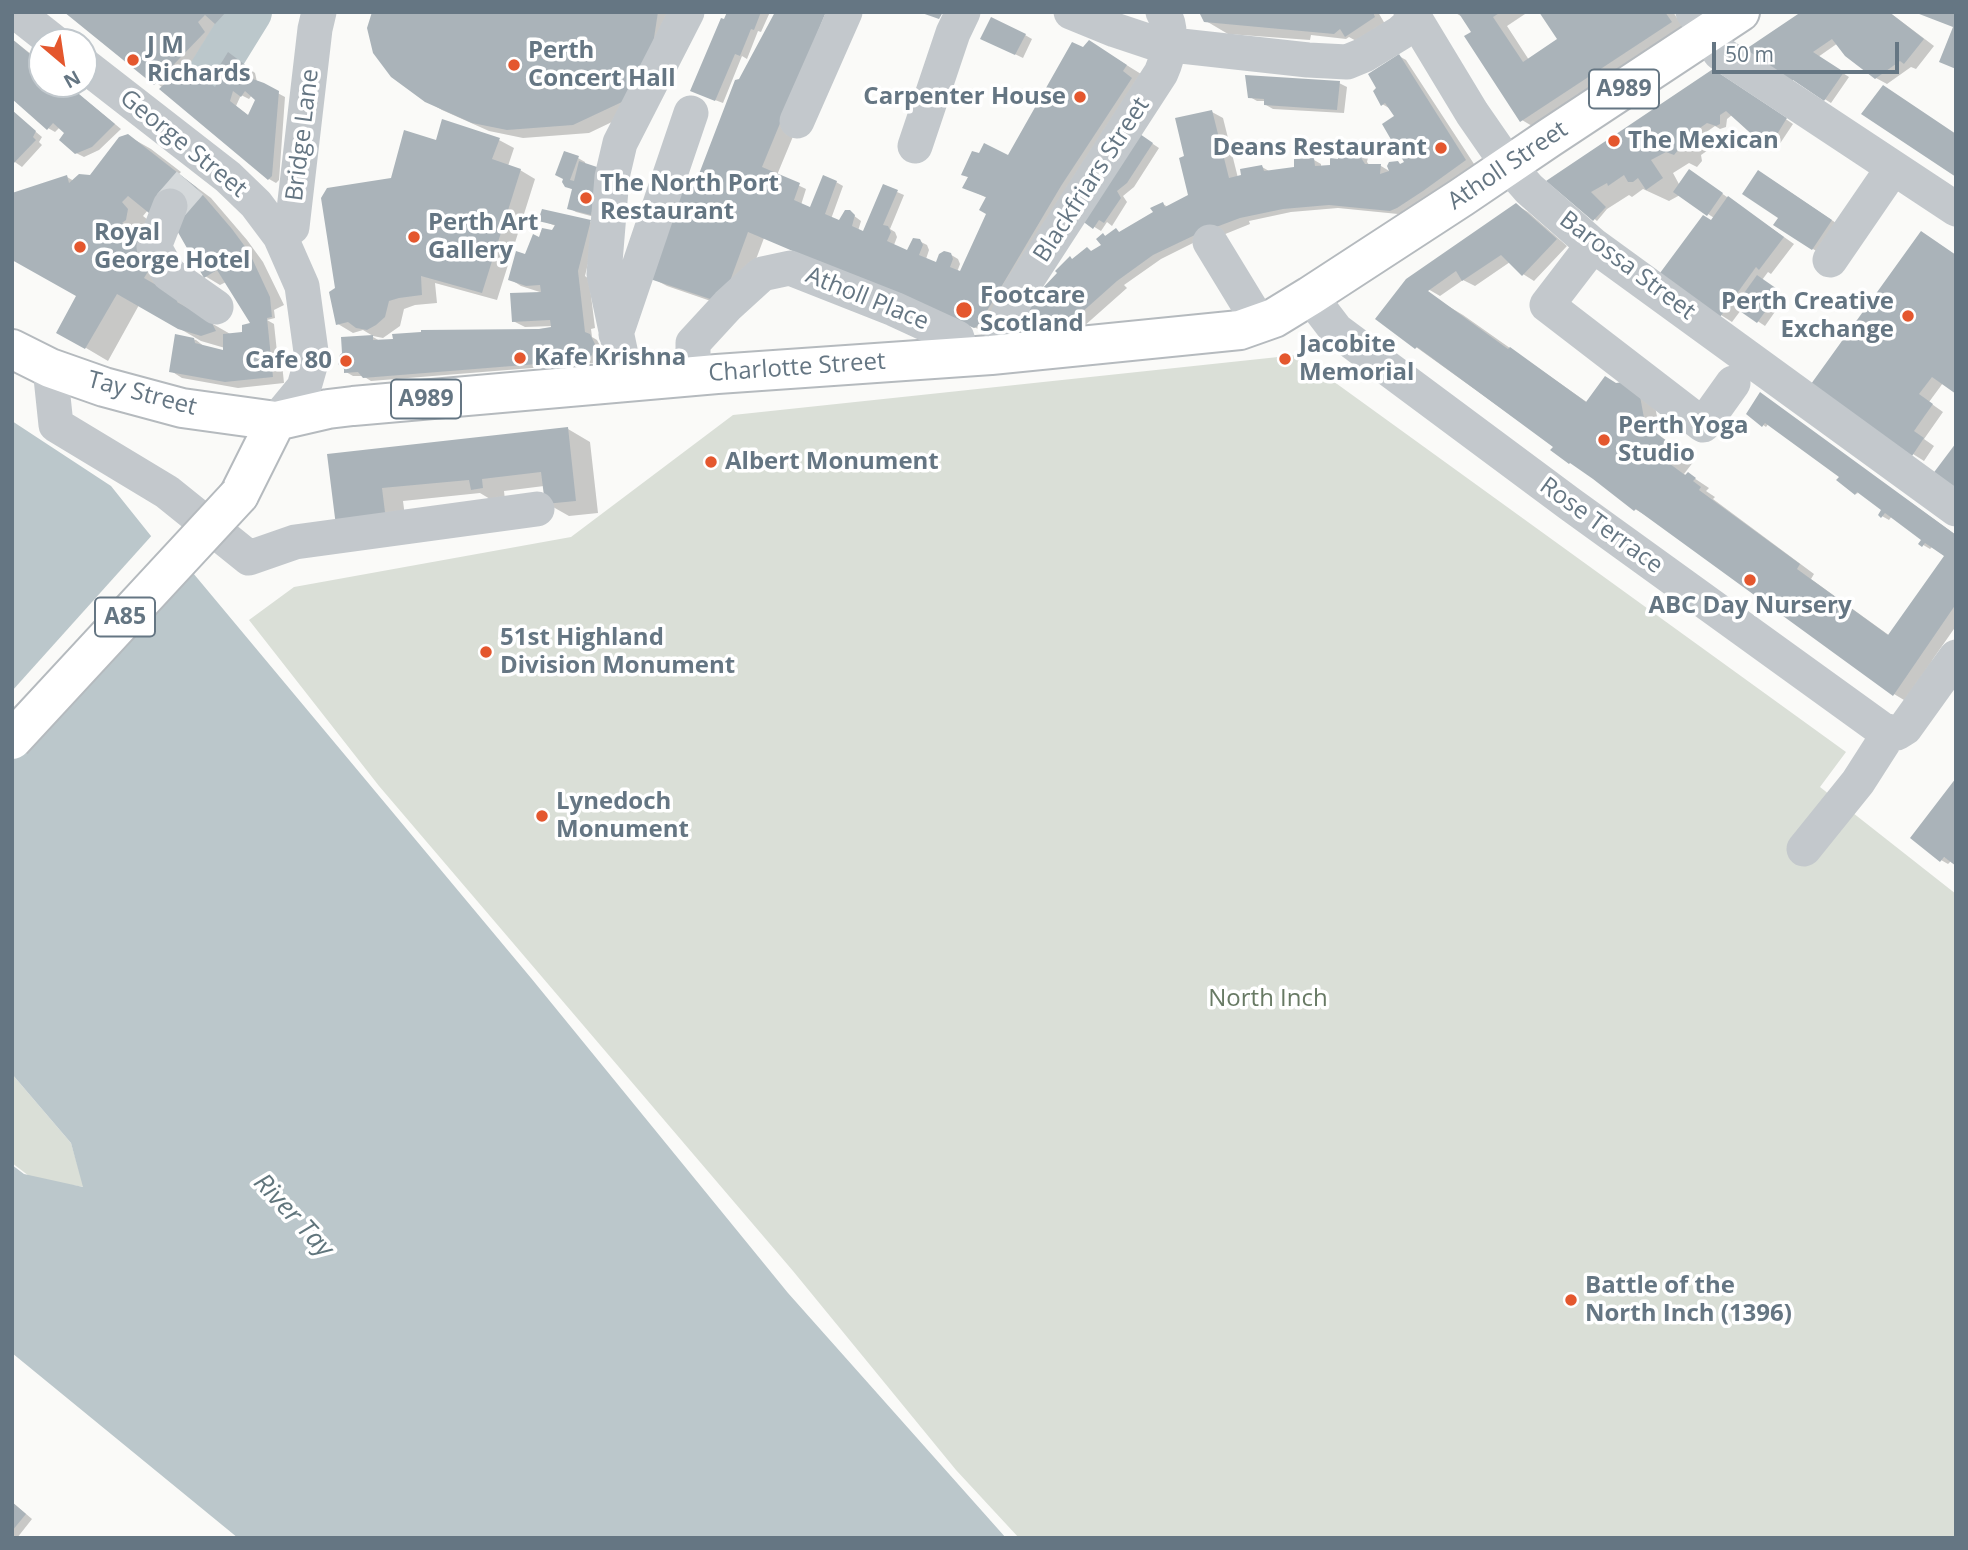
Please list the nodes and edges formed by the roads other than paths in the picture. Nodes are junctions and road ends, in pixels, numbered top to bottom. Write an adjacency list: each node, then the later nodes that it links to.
1 (16, 12): 10 (street)
2 (687, 12): 27 (street)
3 (845, 12): 14 (street)
4 (963, 12): 15 (street)
5 (1071, 12): 11 (street)
6 (1740, 12): 9 (main road, Atholl Street / A989)
7 (1413, 16): 11 (street); 16 (street, Barossa Street)
8 (310, 18): 20 (street, Bridge Lane)
9 (1700, 24): 16 (main road, Atholl Street / A989); 17 (street)
10 (36, 28)
11 (1166, 28): 30 (street, Blackfriars Street)
12 (98, 81): 18 (street, George Street)
13 (691, 113): 27 (street)
14 (797, 121)
15 (915, 146)
16 (1508, 165): 22 (street, Barossa Street); 24 (main road, Atholl Street / A989)
17 (1893, 167): 19 (street); 23 (street)
18 (189, 183): 20 (street, George Street); 25 (street)
19 (1956, 209)
20 (280, 236): 35 (street, George Street)
21 (1210, 242): 26 (street)
22 (1593, 245): 34 (street); 37 (street, Barossa Street)
23 (1830, 260)
24 (1310, 296): 26 (main road, Charlotte Street / A989); 39 (street, Rose Terrace)
25 (216, 307)
26 (1260, 324): 30 (main road, Charlotte Street / A989)
27 (616, 334): 33 (street)
28 (951, 343): 30 (main road, Charlotte Street / A989); 32 (main road, Charlotte Street / A989); 32 (street, Atholl Place)
29 (12, 349): 31 (main road, Tay Street / A989)
30 (1002, 353)
31 (50, 368): 35 (main road, Tay Street / A989); 36 (street)
32 (693, 376): 33 (main road, Charlotte Street / A989)
33 (625, 382): 35 (main road, Charlotte Street / A989)
34 (1733, 383)
35 (276, 421): 40 (main road, A85, bridge)
36 (537, 509)
37 (1956, 509)
38 (1956, 656): 39 (street)
39 (1897, 730): 41 (street)
40 (12, 740)
41 (1804, 849)

